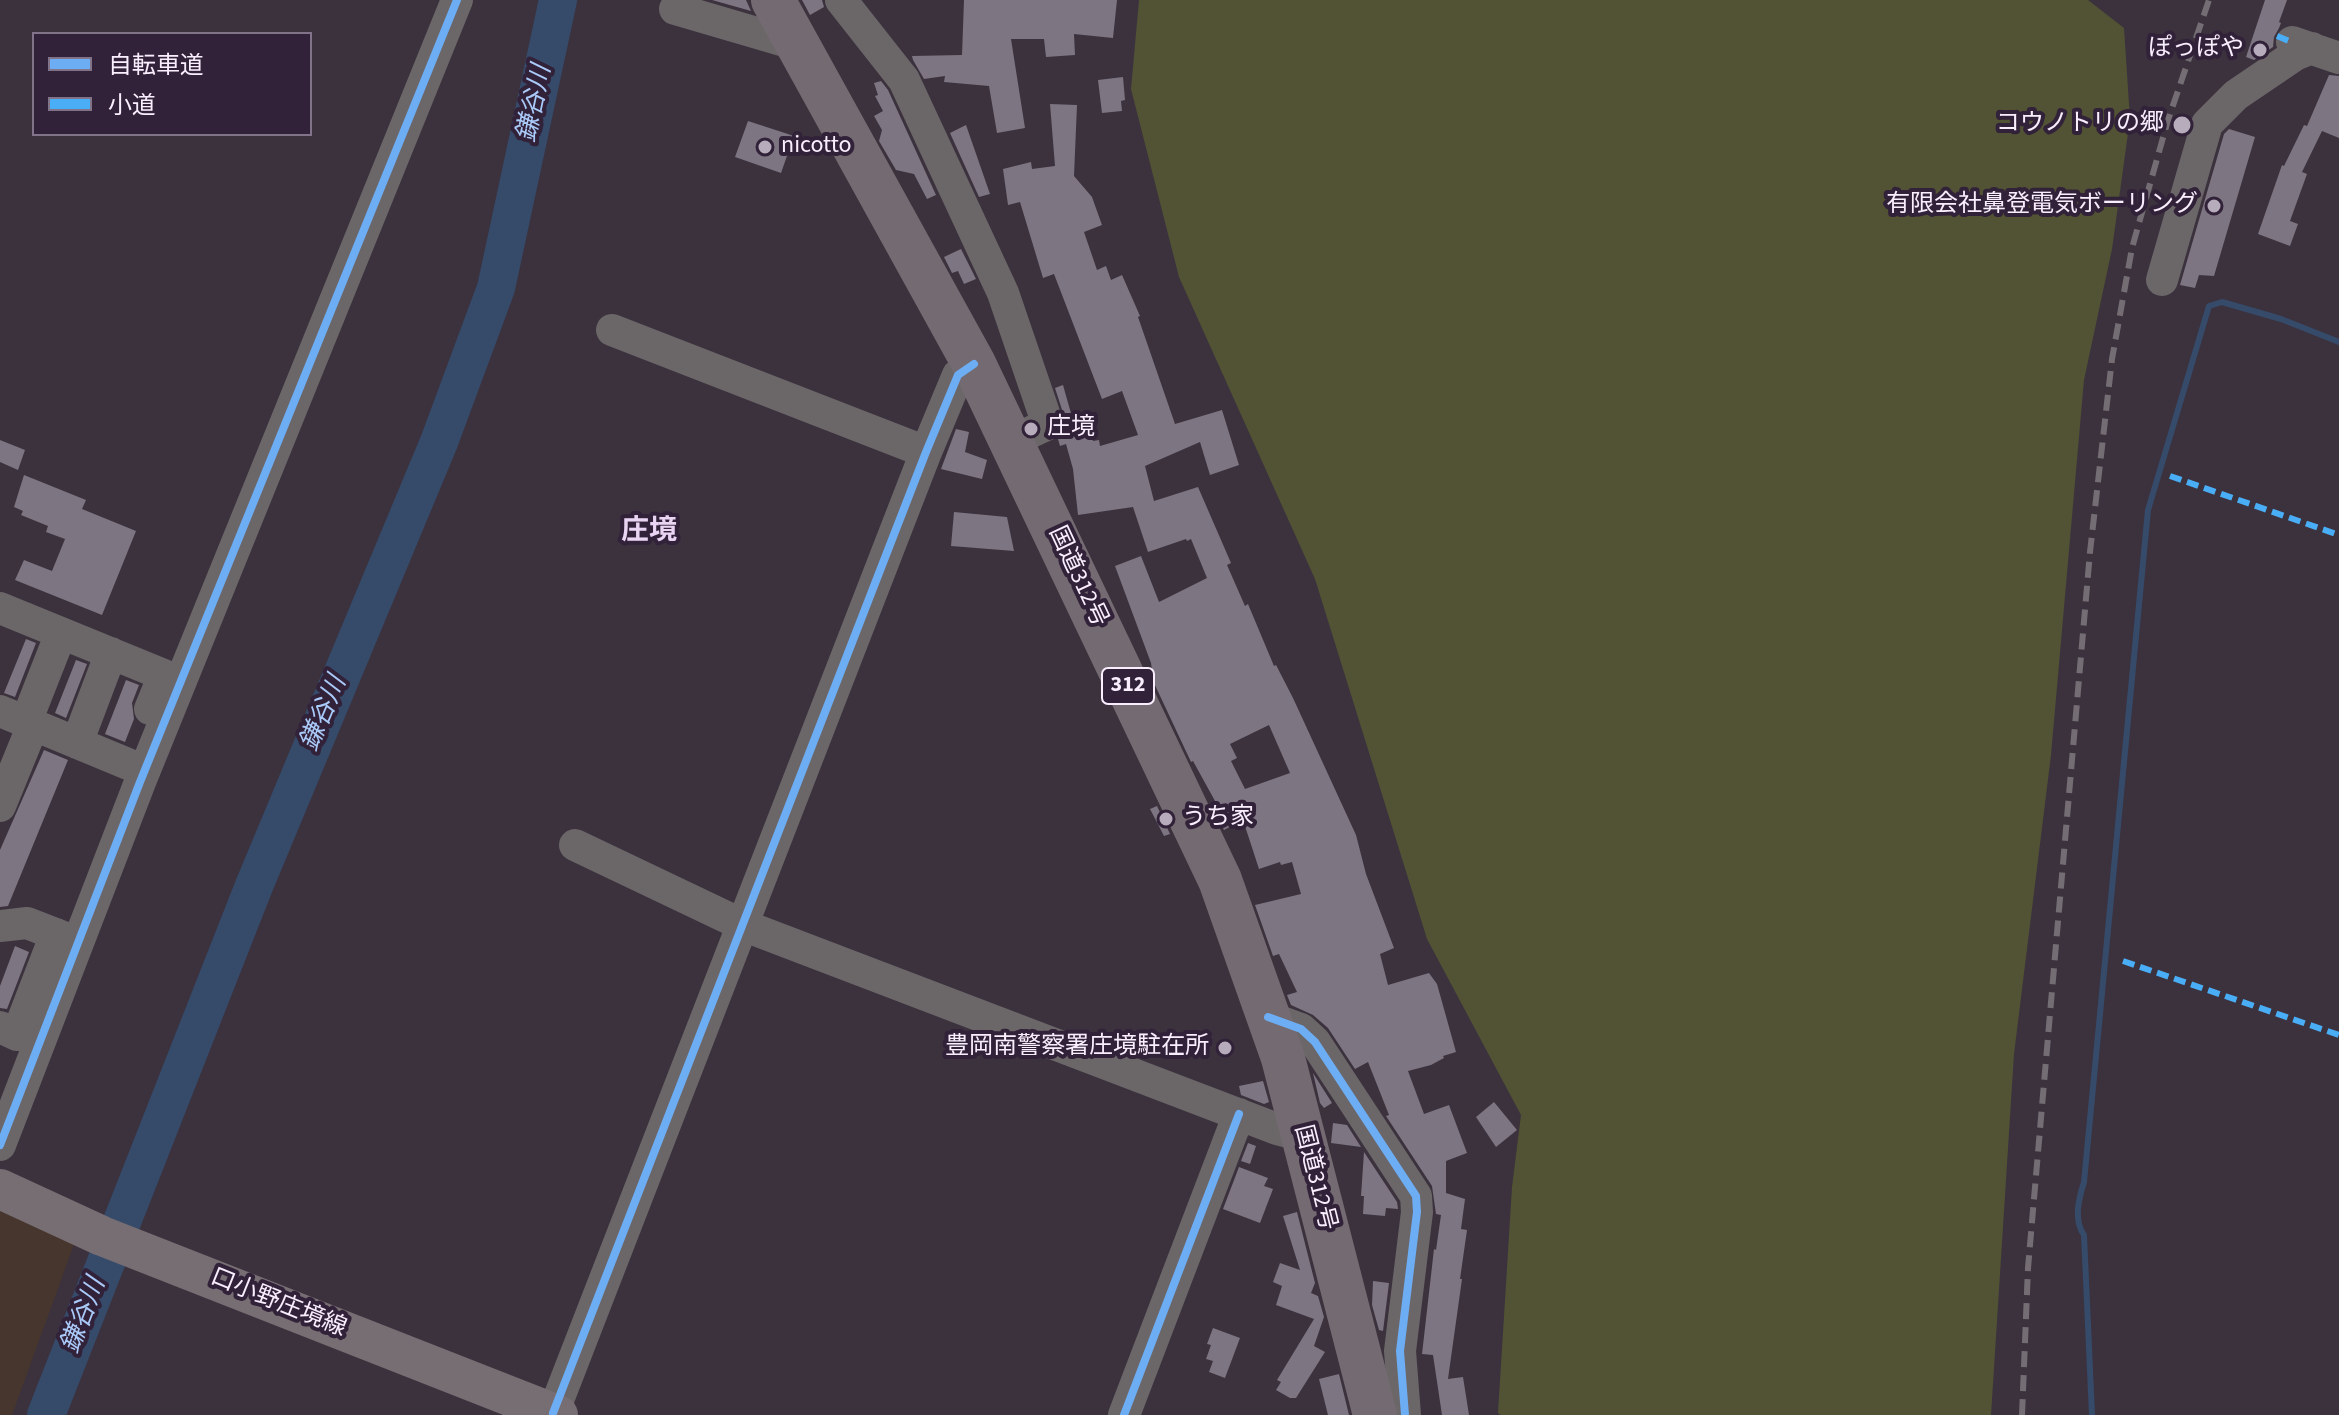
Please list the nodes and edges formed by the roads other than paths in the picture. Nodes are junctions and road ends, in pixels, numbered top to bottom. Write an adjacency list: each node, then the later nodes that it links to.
1 (457, 0): 17 (street)
2 (773, 0): 5 (highway, 国道312号 / 312)
3 (841, 0): 10 (street)
4 (675, 9): 5 (street)
5 (798, 45): 9 (highway, 国道312号 / 312)
6 (2313, 49): 7 (street)
7 (2162, 280)
8 (612, 330): 11 (street)
9 (974, 364): 10 (highway, 国道312号 / 312); 11 (street)
10 (1012, 441): 24 (highway, 国道312号 / 312)
11 (926, 452): 20 (street)
12 (2, 614): 13 (street)
13 (61, 633): 14 (street); 15 (street)
14 (111, 653): 16 (street); 17 (street)
15 (20, 720): 16 (street); 18 (street)
16 (77, 743): 17 (street)
17 (134, 773): 22 (street)
18 (0, 806)
19 (575, 845): 20 (street)
20 (745, 926): 25 (street); 29 (street)
21 (0, 927): 22 (street)
22 (67, 939): 23 (street); 27 (street)
23 (0, 1027)
24 (1299, 1050): 26 (highway, 国道312号 / 312); 32 (street)
25 (1239, 1114): 26 (street); 30 (street)
26 (1302, 1130): 31 (highway, 国道312号 / 312)
27 (0, 1145)
28 (0, 1189): 29 (main road, 口小野庄境線)
29 (555, 1414)
30 (1124, 1415)
31 (1375, 1415)
32 (1405, 1415)

